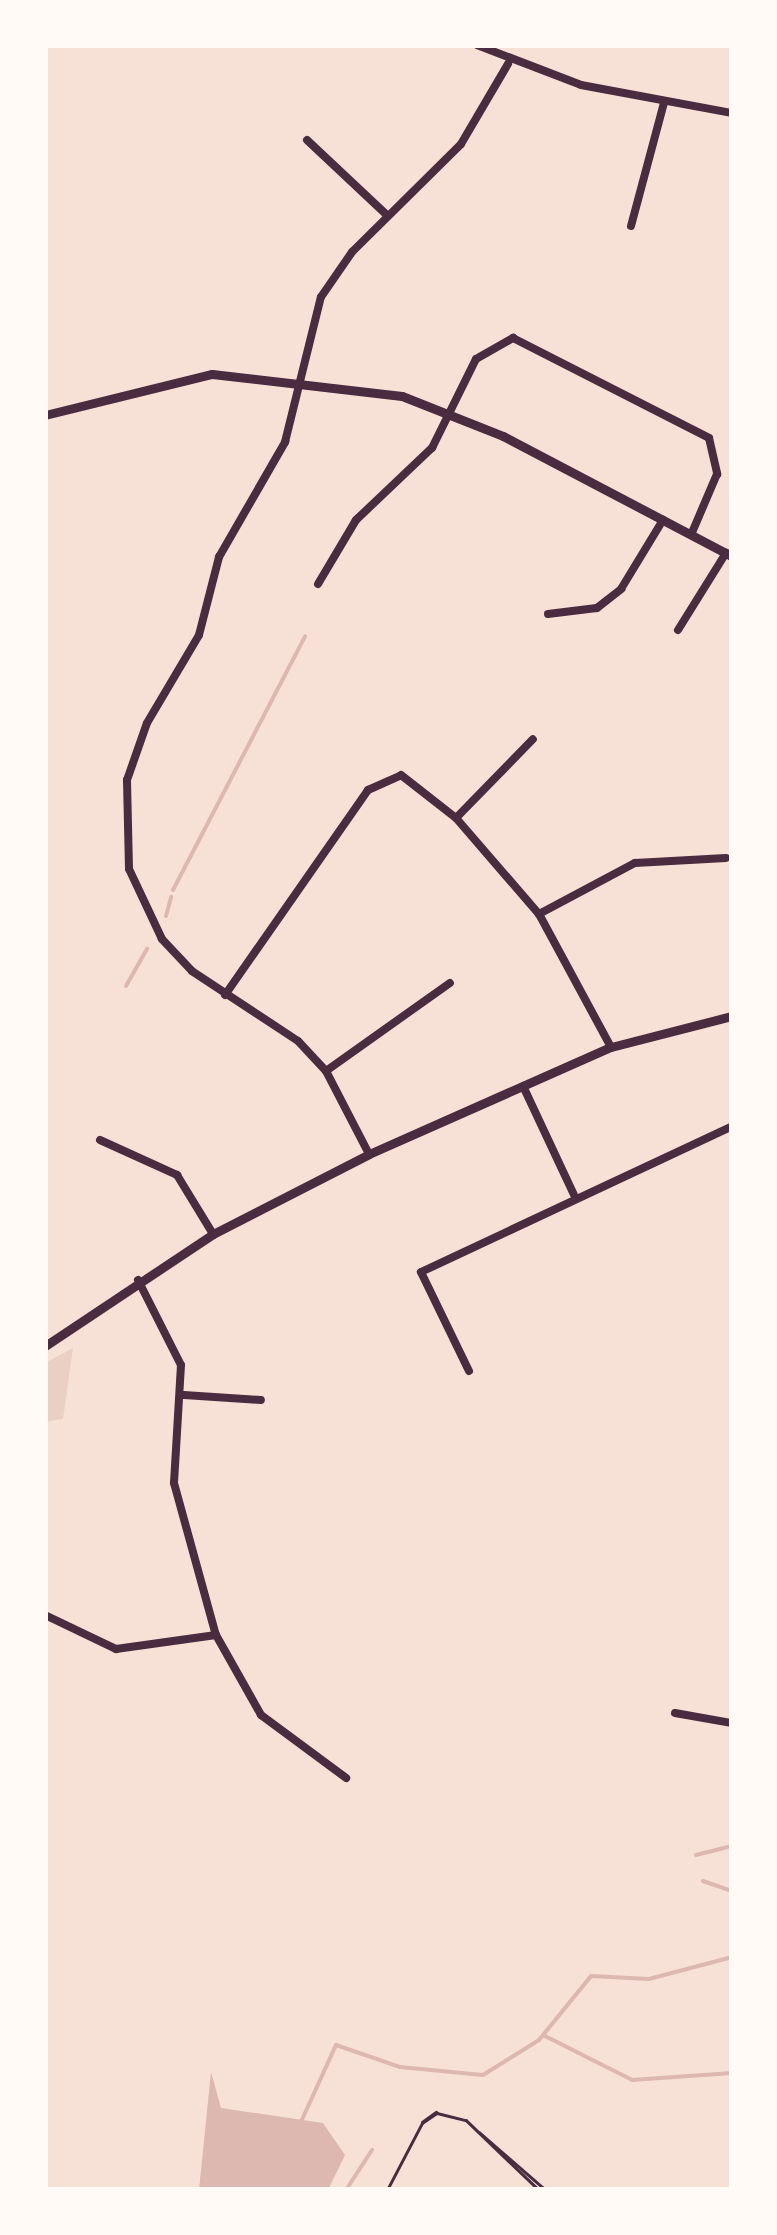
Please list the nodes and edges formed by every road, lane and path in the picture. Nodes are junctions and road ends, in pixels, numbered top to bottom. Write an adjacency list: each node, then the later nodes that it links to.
1 (477, 45): 2 (street)
2 (508, 64): 3 (street); 6 (street)
3 (664, 103): 4 (street); 7 (street)
4 (732, 112)
5 (307, 140): 6 (street)
6 (388, 216): 8 (street)
7 (631, 226)
8 (298, 379): 9 (street); 10 (street); 22 (street)
9 (450, 413): 11 (street); 12 (street); 14 (street)
10 (45, 414)
11 (663, 520): 12 (street); 15 (street)
12 (691, 535): 13 (street)
13 (729, 554): 16 (street)
14 (318, 584)
15 (548, 614)
16 (678, 630)
17 (533, 739): 18 (street)
18 (456, 818): 20 (street); 22 (street)
19 (726, 858): 20 (street)
20 (539, 914): 24 (street)
21 (450, 983): 25 (street)
22 (225, 995): 25 (street)
23 (732, 1016): 24 (street)
24 (610, 1047): 26 (street)
25 (326, 1072): 29 (street)
26 (523, 1086): 29 (street); 30 (street)
27 (732, 1126): 30 (street)
28 (100, 1140): 31 (street)
29 (368, 1154): 31 (street)
30 (574, 1195): 34 (street)
31 (213, 1234): 32 (street)
32 (138, 1280): 33 (street); 35 (street)
33 (45, 1346)
34 (470, 1370)
35 (184, 1395): 36 (street); 38 (street)
36 (261, 1400)
37 (45, 1614): 38 (street)
38 (216, 1636): 41 (street)
39 (675, 1714): 40 (street)
40 (732, 1723)
41 (346, 1778)
42 (474, 2128): 43 (path); 44 (path); 45 (path)
43 (387, 2190)
44 (539, 2190)
45 (546, 2190)

